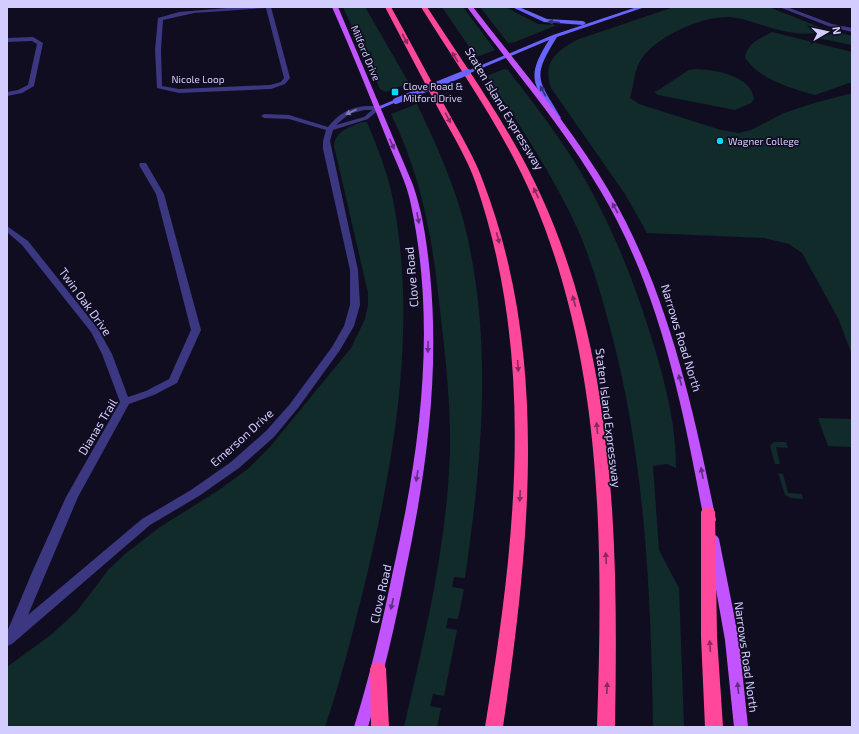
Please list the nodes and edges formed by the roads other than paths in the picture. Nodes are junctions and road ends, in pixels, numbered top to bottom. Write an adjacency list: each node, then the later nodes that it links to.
1 (264, 7): 2 (street, Nicole Loop)
2 (268, 7)
3 (335, 7): 16 (main road, Milford Drive)
4 (388, 7): 28 (highway, one-way to 28)
5 (424, 7): 29 (highway, Staten Island Expressway, one-way to 5)
6 (470, 7): 14 (main road, Narrows Road North)
7 (515, 7): 10 (main road, one-way to 7)
8 (642, 7): 10 (main road)
9 (782, 7): 11 (street)
10 (593, 22): 12 (main road)
11 (852, 30)
12 (555, 36): 14 (main road); 18 (main road, one-way to 12)
13 (7, 40): 15 (street)
14 (506, 56): 16 (main road, bridge); 18 (main road, Narrows Road North)
15 (7, 94)
16 (378, 108): 19 (street); 19 (street, one-way to 19); 25 (main road, Clove Road, one-way to 25)
17 (264, 116): 19 (street)
18 (562, 125): 23 (main road, Narrows Road North, one-way to 18)
19 (329, 129): 24 (street, Emerson Drive)
20 (143, 165): 22 (street, Dianas Trail)
21 (9, 231): 22 (street, Twin Oak Drive)
22 (125, 402): 24 (street, Dianas Trail)
23 (708, 512): 30 (highway, one-way to 23); 31 (main road, Narrows Road North, one-way to 23)
24 (10, 636)
25 (378, 669): 26 (main road, Clove Road); 27 (highway)
26 (361, 727)
27 (380, 727)
28 (494, 727)
29 (606, 727)
30 (714, 727)
31 (742, 727)

